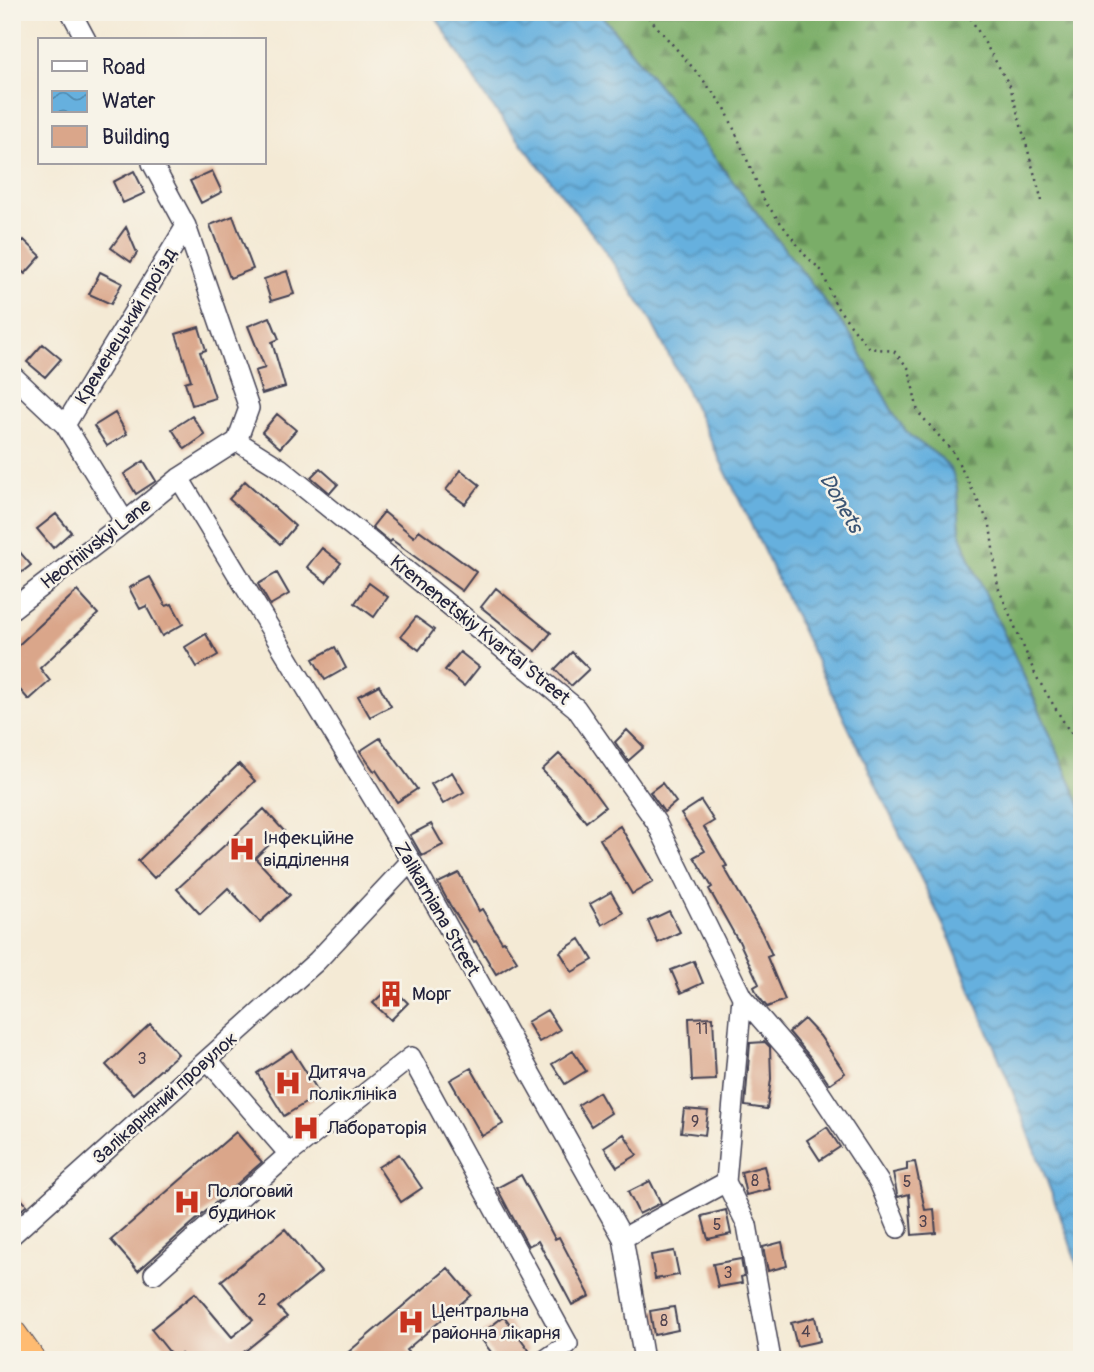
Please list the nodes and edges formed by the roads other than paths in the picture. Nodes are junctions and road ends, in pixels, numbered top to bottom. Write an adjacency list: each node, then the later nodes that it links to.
1 (71, 12): 2 (street)
2 (85, 38)
3 (153, 164): 4 (street)
4 (187, 226): 6 (street, Кременецький проїзд); 7 (street)
5 (12, 375): 6 (street)
6 (65, 425): 9 (street)
7 (237, 441): 8 (street); 12 (street, Kremenetskiy Kvartal Street)
8 (179, 478): 9 (street, Heorhiivskyi Lane); 11 (street, Zalikarniana Street)
9 (125, 522): 10 (street, Heorhiivskyi Lane)
10 (12, 609)
11 (411, 861): 13 (street, Залікарняний провулок); 18 (street, Zalikarniana Street)
12 (742, 997): 15 (street); 16 (street, Kremenetskiy Kvartal Street)
13 (208, 1060): 14 (street); 17 (street, Залікарняний провулок)
14 (289, 1154): 19 (street); 22 (street)
15 (726, 1182): 18 (street); 24 (street)
16 (898, 1228)
17 (12, 1235)
18 (623, 1238): 23 (street, Zalikarniana Street)
19 (154, 1274)
20 (12, 1335): 21 (highway)
21 (30, 1360)
22 (545, 1360)
23 (644, 1360)
24 (771, 1360)

